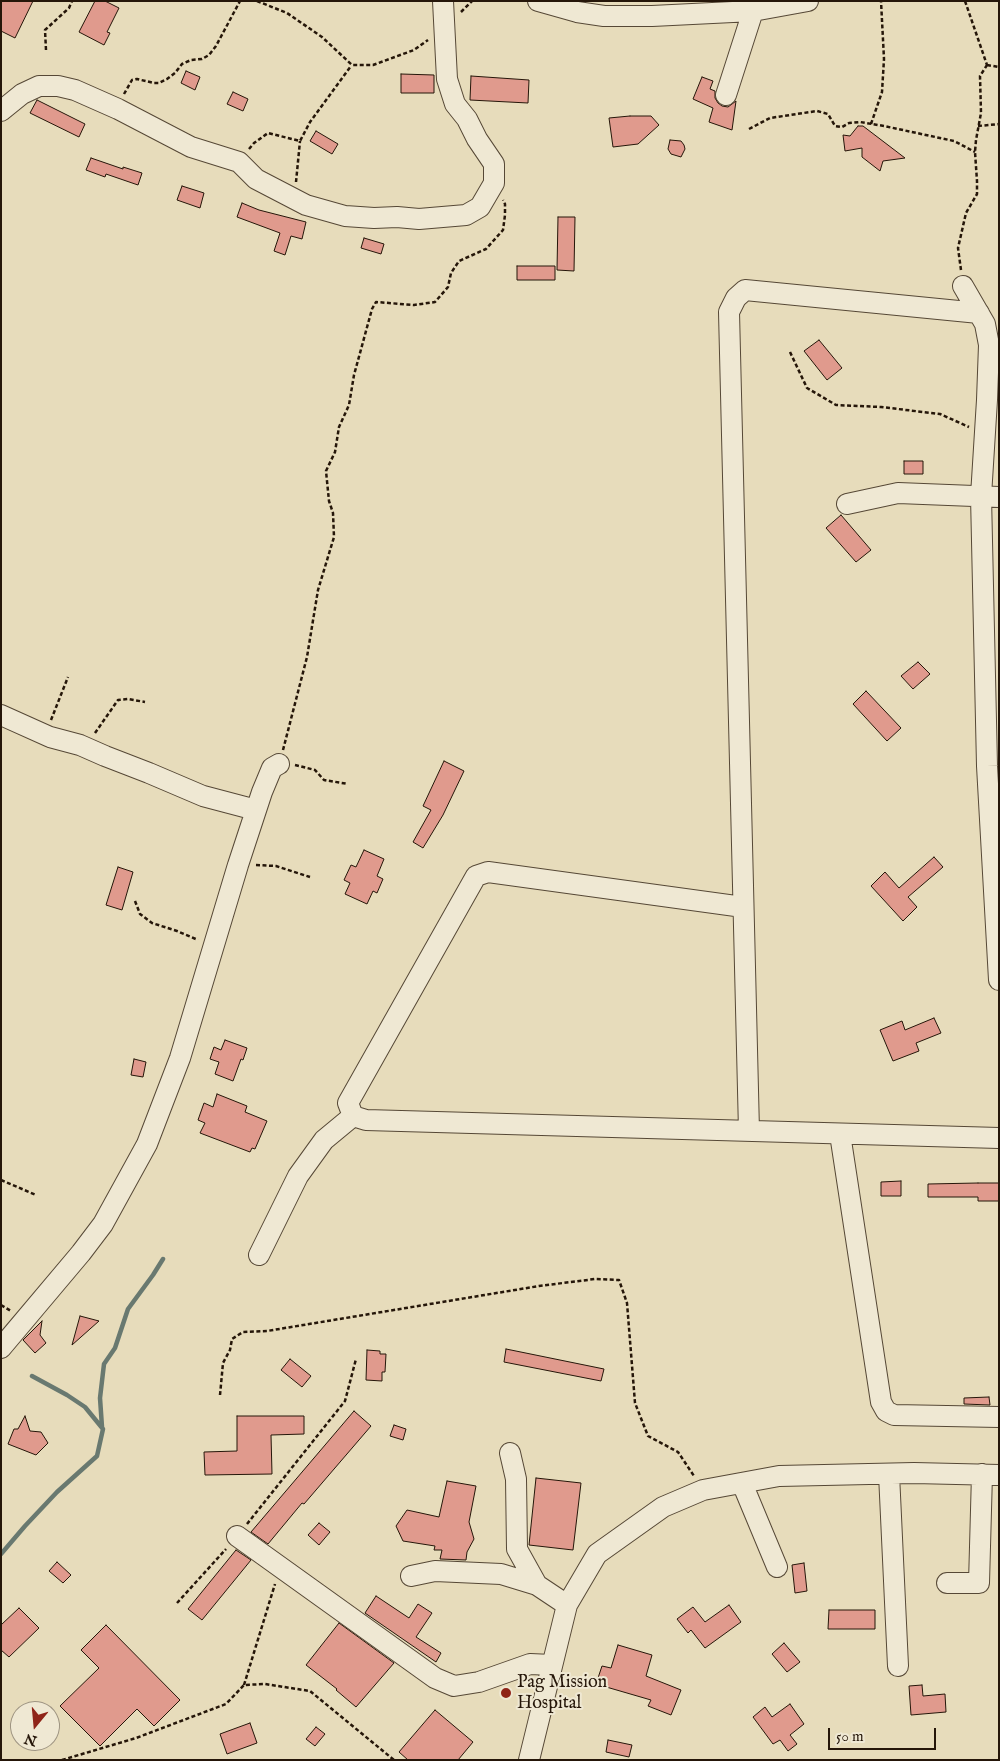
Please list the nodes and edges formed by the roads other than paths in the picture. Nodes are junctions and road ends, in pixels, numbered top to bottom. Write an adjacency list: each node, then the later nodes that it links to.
1 (444, 1): 7 (street)
2 (538, 1): 4 (street)
3 (808, 1): 5 (street)
4 (724, 7): 5 (street)
5 (753, 11): 6 (street)
6 (726, 94)
7 (1, 111)
8 (962, 286): 9 (street)
9 (979, 313): 10 (street); 15 (street)
10 (990, 497): 11 (street); 16 (street)
11 (848, 504)
12 (1, 715): 14 (street)
13 (279, 764): 14 (street)
14 (256, 810): 22 (street)
15 (743, 907): 17 (street); 18 (street)
16 (999, 980)
17 (353, 1116): 18 (street); 21 (street)
18 (749, 1131): 19 (street)
19 (840, 1134): 20 (street); 23 (street)
20 (999, 1138)
21 (259, 1255)
22 (1, 1348)
23 (999, 1417)
24 (510, 1453): 32 (street)
25 (889, 1474): 26 (street); 27 (street); 35 (street)
26 (990, 1474): 31 (street)
27 (742, 1483): 29 (street); 33 (street)
28 (237, 1536): 34 (street)
29 (776, 1567)
30 (411, 1576): 32 (street)
31 (947, 1583)
32 (537, 1585): 33 (street)
33 (567, 1605): 34 (street)
34 (552, 1665): 36 (street)
35 (898, 1666)
36 (529, 1760)

